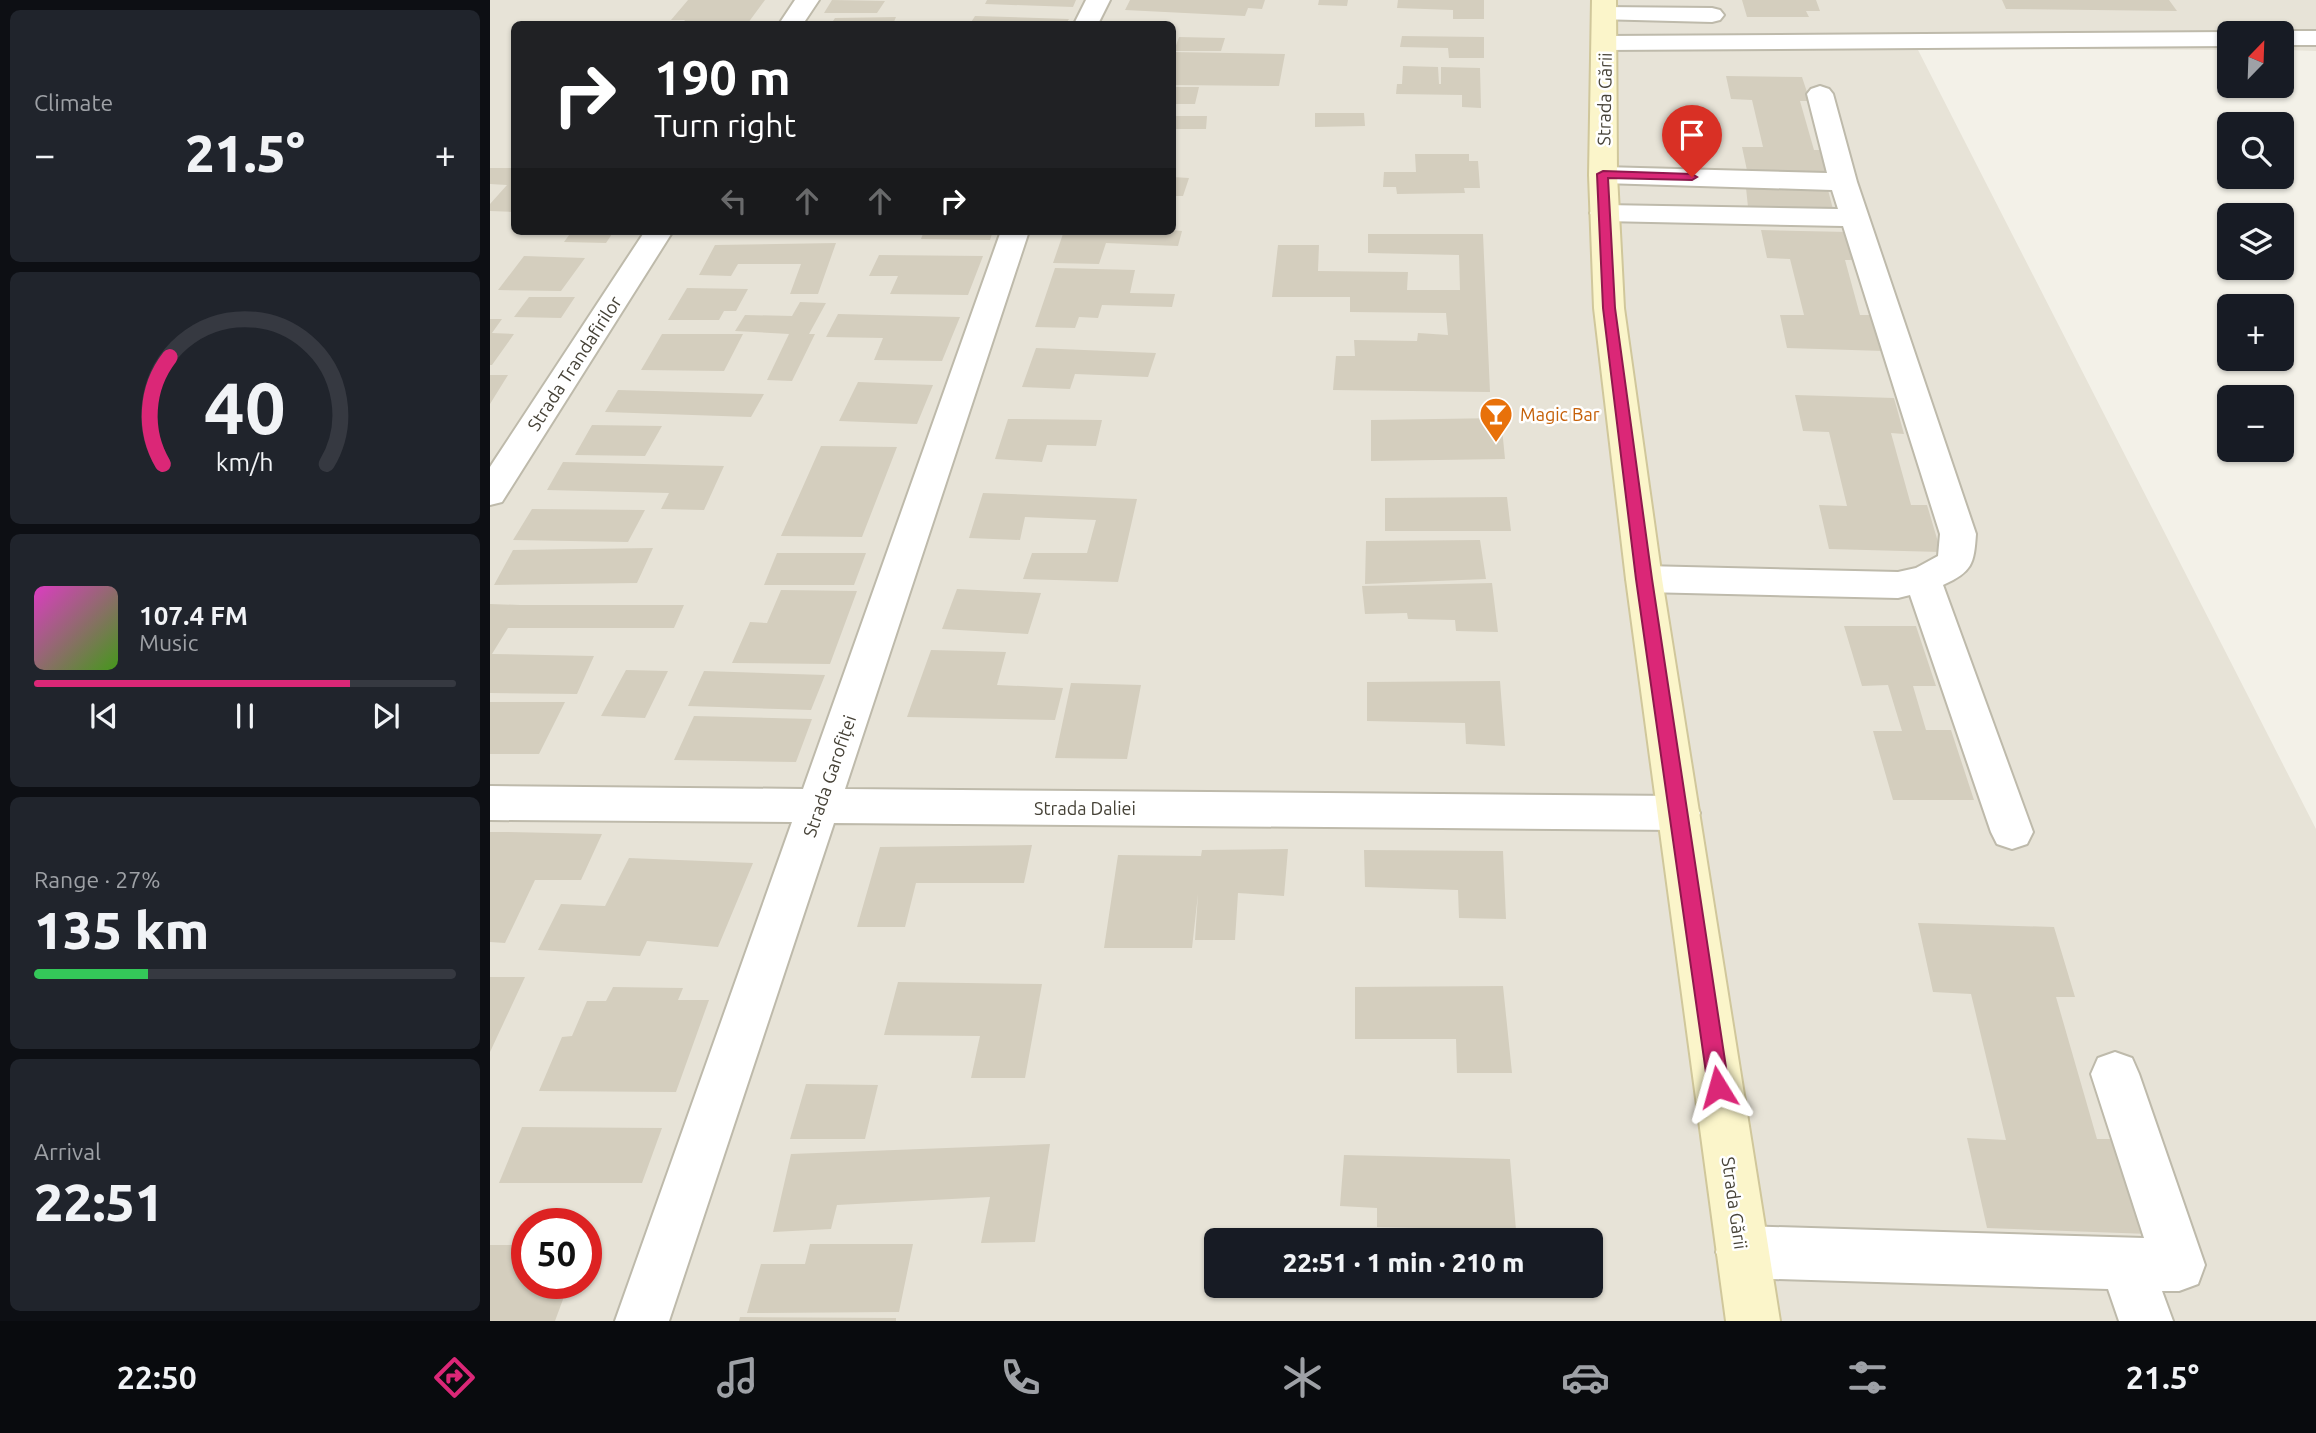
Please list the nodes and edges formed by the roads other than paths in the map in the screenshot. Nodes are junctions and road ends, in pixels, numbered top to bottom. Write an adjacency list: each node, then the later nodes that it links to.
1 (807, 0): 5 (street)
2 (1098, 0): 6 (street)
3 (1712, 15): 4 (street)
4 (1604, 19): 9 (street); 11 (main road, Strada Gării)
5 (793, 21)
6 (1088, 21)
7 (2294, 38): 8 (street)
8 (2316, 38)
9 (2217, 39)
10 (1820, 94): 12 (street)
11 (1603, 174): 12 (street); 13 (main road, Strada Gării)
12 (1843, 182): 14 (street)
13 (1604, 213): 14 (street); 18 (main road, Strada Gării)
14 (1855, 218): 19 (street)
15 (656, 235): 17 (street, Strada Trandafirilor)
16 (1014, 235): 21 (street, Strada Garofiței)
17 (490, 494)
18 (1644, 579): 19 (street); 22 (main road, Strada Gării)
19 (1923, 580): 23 (street)
20 (490, 803): 21 (street, Strada Daliei)
21 (818, 805): 22 (street, Strada Daliei); 27 (street, Strada Garofiței)
22 (1679, 813): 25 (main road, Strada Gării)
23 (2012, 832)
24 (2115, 1074): 26 (street)
25 (1742, 1252): 26 (street); 28 (main road, Strada Gării)
26 (2126, 1264): 29 (street)
27 (642, 1321)
28 (1753, 1321)
29 (2146, 1321)

